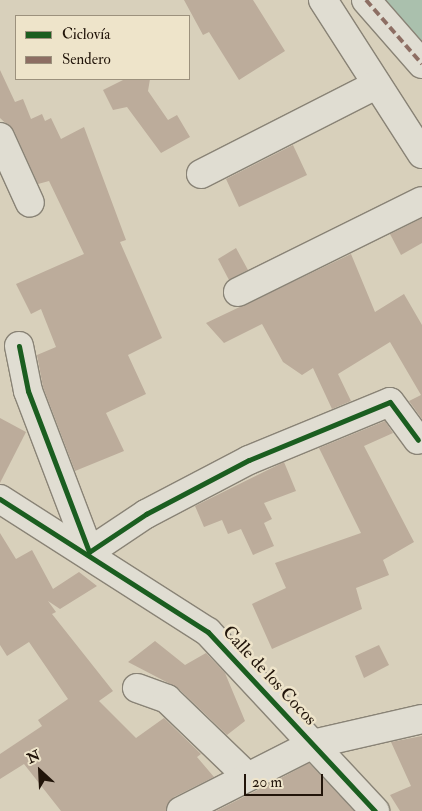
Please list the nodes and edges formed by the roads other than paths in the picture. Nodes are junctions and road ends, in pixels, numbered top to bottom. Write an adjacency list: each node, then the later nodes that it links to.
1 (323, 0): 4 (street)
2 (366, 0): 3 (street)
3 (422, 64)
4 (374, 86): 6 (street); 7 (street)
5 (1, 142): 9 (street)
6 (422, 154)
7 (201, 174)
8 (422, 201): 10 (street)
9 (30, 203)
10 (238, 292)
11 (19, 346): 14 (street)
12 (418, 440): 14 (street)
13 (0, 499): 14 (street, Calle de los Cocos)
14 (89, 552): 17 (street, Calle de los Cocos)
15 (137, 688): 18 (street)
16 (422, 719): 17 (street)
17 (313, 744): 18 (street); 20 (street, Calle de los Cocos)
18 (247, 776): 19 (street)
19 (181, 811)
20 (375, 811)

